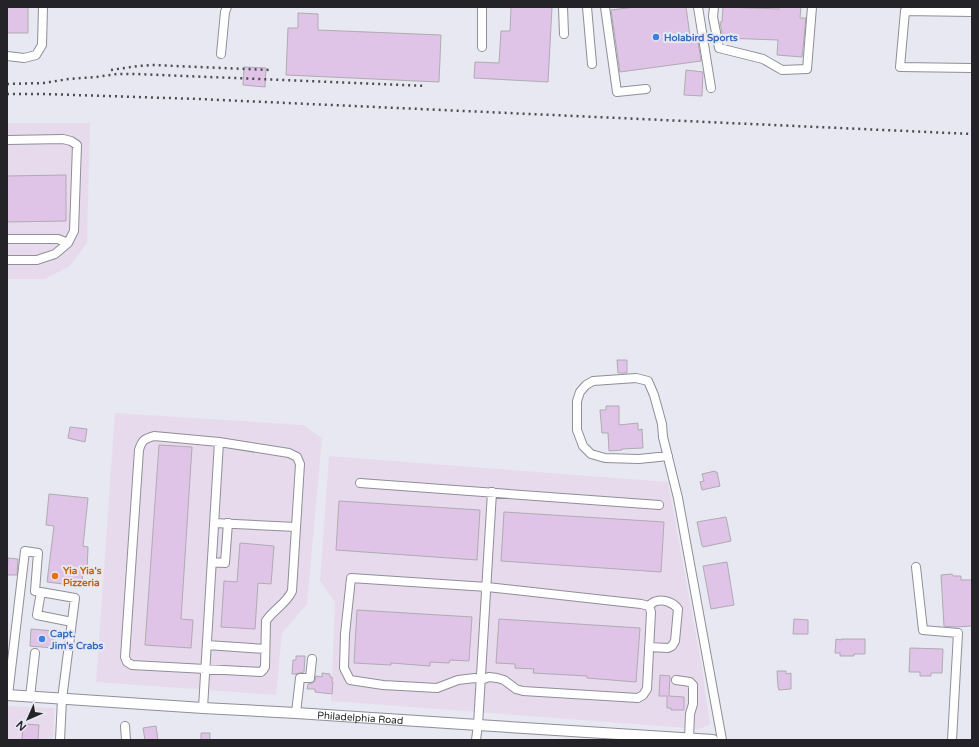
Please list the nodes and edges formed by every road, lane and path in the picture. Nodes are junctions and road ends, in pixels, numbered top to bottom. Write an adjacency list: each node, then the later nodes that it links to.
1 (43, 7): 14 (street)
2 (227, 7): 13 (street)
3 (482, 7): 12 (street)
4 (563, 7): 11 (street)
5 (587, 7): 15 (street)
6 (605, 7): 18 (street)
7 (698, 7): 17 (street)
8 (714, 7): 9 (street)
9 (812, 7)
10 (972, 12): 16 (street)
11 (564, 34)
12 (482, 47)
13 (221, 54)
14 (7, 56)
15 (592, 64)
16 (972, 68)
17 (711, 88)
18 (646, 90)
19 (7, 140): 21 (street)
20 (7, 239): 21 (street)
21 (68, 243): 22 (street)
22 (7, 260)
23 (219, 442): 28 (street); 30 (street); 42 (street)
24 (668, 456): 24 (street); 57 (street)
25 (360, 482): 26 (street)
26 (492, 492): 27 (street); 33 (street)
27 (659, 505)
28 (214, 523): 29 (street); 31 (street)
29 (228, 523): 30 (street); 31 (street)
30 (296, 527): 39 (street)
31 (212, 562): 37 (street)
32 (916, 567): 58 (street)
33 (487, 587): 35 (street); 43 (street); 43 (street)
34 (41, 592): 36 (street); 36 (street); 45 (street)
35 (649, 606): 38 (street); 38 (street)
36 (72, 622): 47 (street)
37 (207, 645): 39 (street); 42 (street)
38 (649, 647): 43 (street)
39 (265, 649): 42 (street)
40 (35, 653): 46 (street)
41 (312, 658): 49 (street)
42 (206, 668): 48 (street)
43 (480, 680): 50 (street)
44 (676, 680): 55 (street)
45 (7, 695): 46 (main road, Philadelphia Road)
46 (30, 697): 47 (main road, Philadelphia Road)
47 (62, 699): 48 (main road, Philadelphia Road); 52 (street)
48 (203, 708): 49 (main road, Philadelphia Road)
49 (296, 712): 50 (main road, Philadelphia Road)
50 (478, 725): 54 (street); 55 (main road, Philadelphia Road)
51 (125, 726): 53 (street)
52 (60, 740)
53 (126, 740)
54 (476, 740)
55 (695, 740): 56 (main road, Philadelphia Road)
56 (713, 740)
57 (722, 740)
58 (952, 740)

